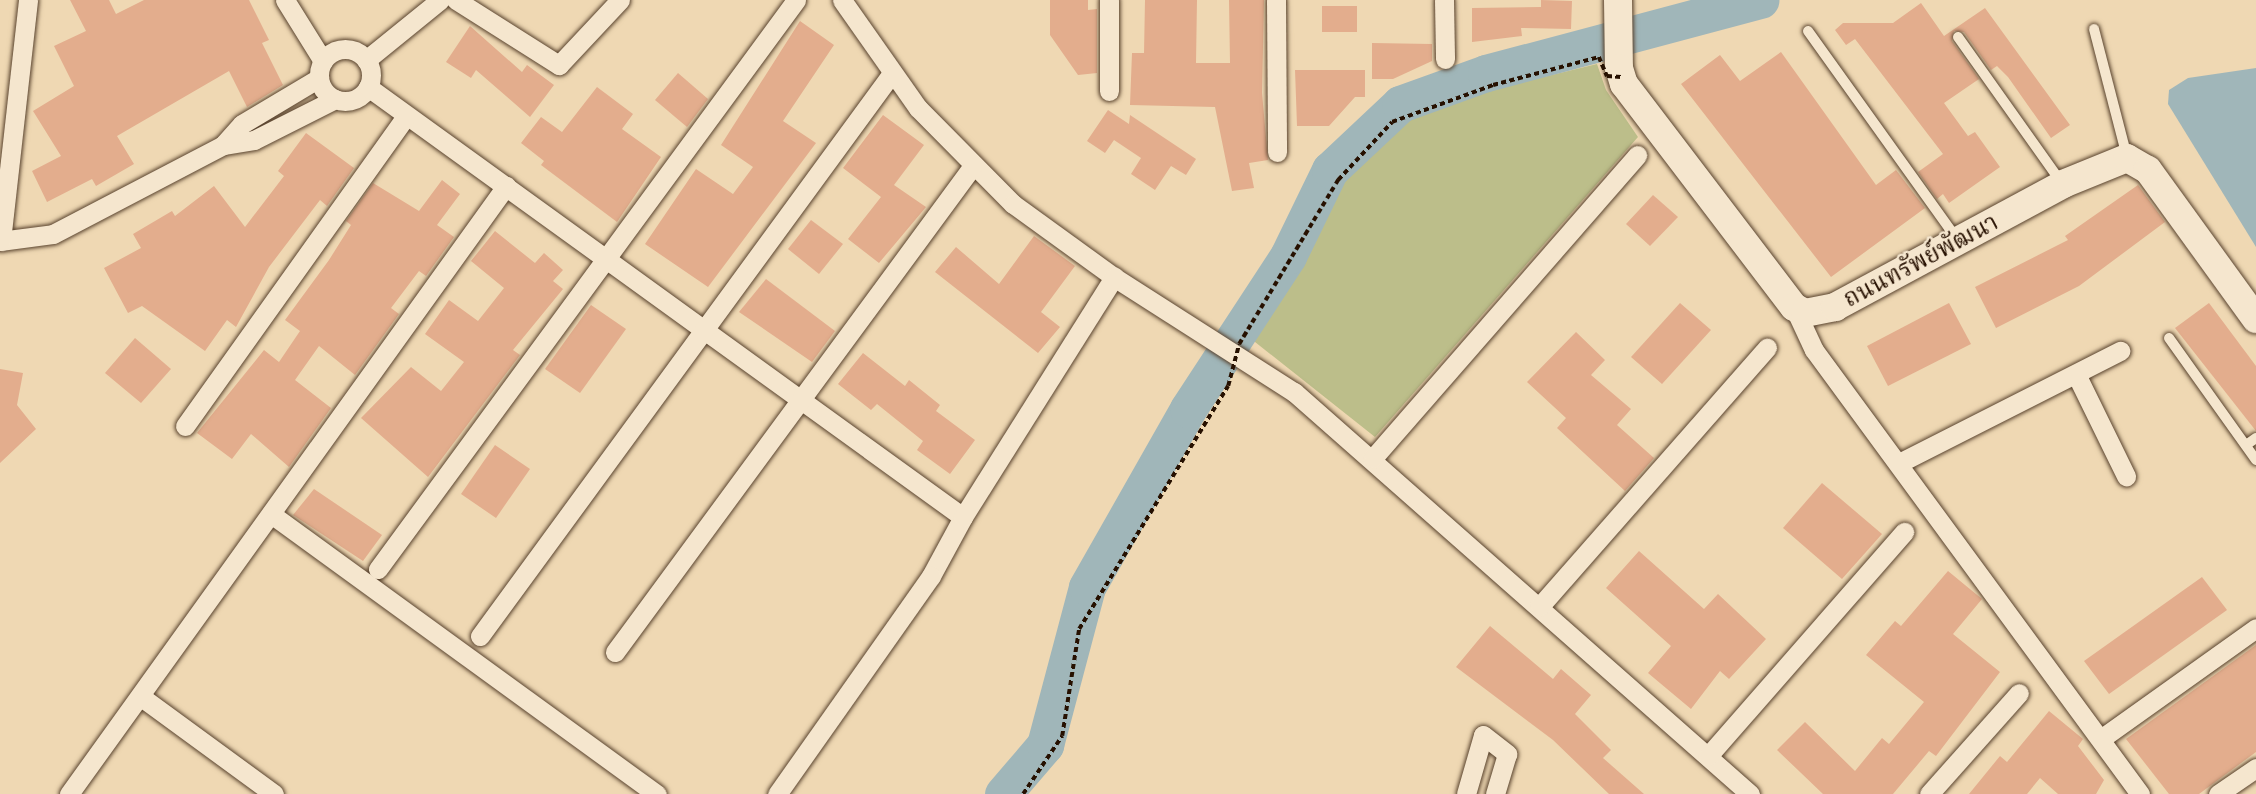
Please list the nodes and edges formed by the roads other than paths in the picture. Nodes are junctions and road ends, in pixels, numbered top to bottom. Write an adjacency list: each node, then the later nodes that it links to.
1 (29, 0): 30 (street)
2 (285, 0): 17 (street)
3 (440, 0): 16 (street)
4 (456, 0): 5 (street)
5 (620, 0)
6 (796, 0): 32 (street)
7 (842, 0): 18 (street)
8 (1110, 0): 20 (street)
9 (1276, 0): 24 (street)
10 (1444, 0): 15 (street)
11 (1618, 2): 34 (street)
12 (2094, 29): 26 (lane)
13 (1808, 31): 31 (lane)
14 (1958, 37): 28 (lane)
15 (1445, 59)
16 (366, 60): 17 (street); 19 (street)
17 (321, 69): 21 (street); 23 (street)
18 (892, 73): 27 (street); 36 (street)
19 (368, 87): 21 (street); 22 (street)
20 (1109, 91)
21 (335, 99): 23 (street)
22 (405, 118): 29 (street); 42 (street)
23 (223, 145): 30 (street)
24 (1277, 152)
25 (1637, 155): 45 (street)
26 (2127, 158): 28 (street, ถนนทรัพย์พัฒนา); 35 (street)
27 (972, 167): 33 (street); 41 (street)
28 (2063, 184): 31 (street, ถนนทรัพย์พัฒนา)
29 (506, 186): 32 (street); 49 (street)
30 (1, 241)
31 (1959, 242): 34 (street, ถนนทรัพย์พัฒนา)
32 (605, 258): 36 (street); 52 (street)
33 (1114, 277): 45 (street); 50 (street)
34 (1794, 307): 47 (street)
35 (2256, 319)
36 (701, 330): 41 (street); 55 (street)
37 (2169, 338): 44 (lane)
38 (1767, 348): 53 (street)
39 (2120, 351): 40 (street)
40 (2076, 373): 47 (street); 48 (street)
41 (801, 399): 50 (street); 56 (street)
42 (185, 426)
43 (2256, 438): 44 (lane)
44 (2246, 445): 46 (lane)
45 (1373, 458): 53 (street)
46 (2256, 460)
47 (1901, 462): 59 (street)
48 (2126, 476)
49 (271, 514): 58 (street); 64 (street)
50 (963, 517): 65 (street)
51 (1904, 532): 60 (street)
52 (378, 569)
53 (1541, 606): 60 (street)
54 (2256, 628): 59 (street)
55 (480, 636)
56 (615, 652)
57 (2019, 693): 69 (street)
58 (140, 696): 62 (street); 63 (street)
59 (2102, 738): 70 (street)
60 (1708, 756): 68 (street)
61 (2256, 768): 71 (street)
62 (69, 794)
63 (274, 794)
64 (657, 794)
65 (777, 794)
66 (1466, 794): 67 (street)
67 (1495, 794)
68 (1750, 794)
69 (1929, 794)
70 (2140, 794)
71 (2218, 794)

